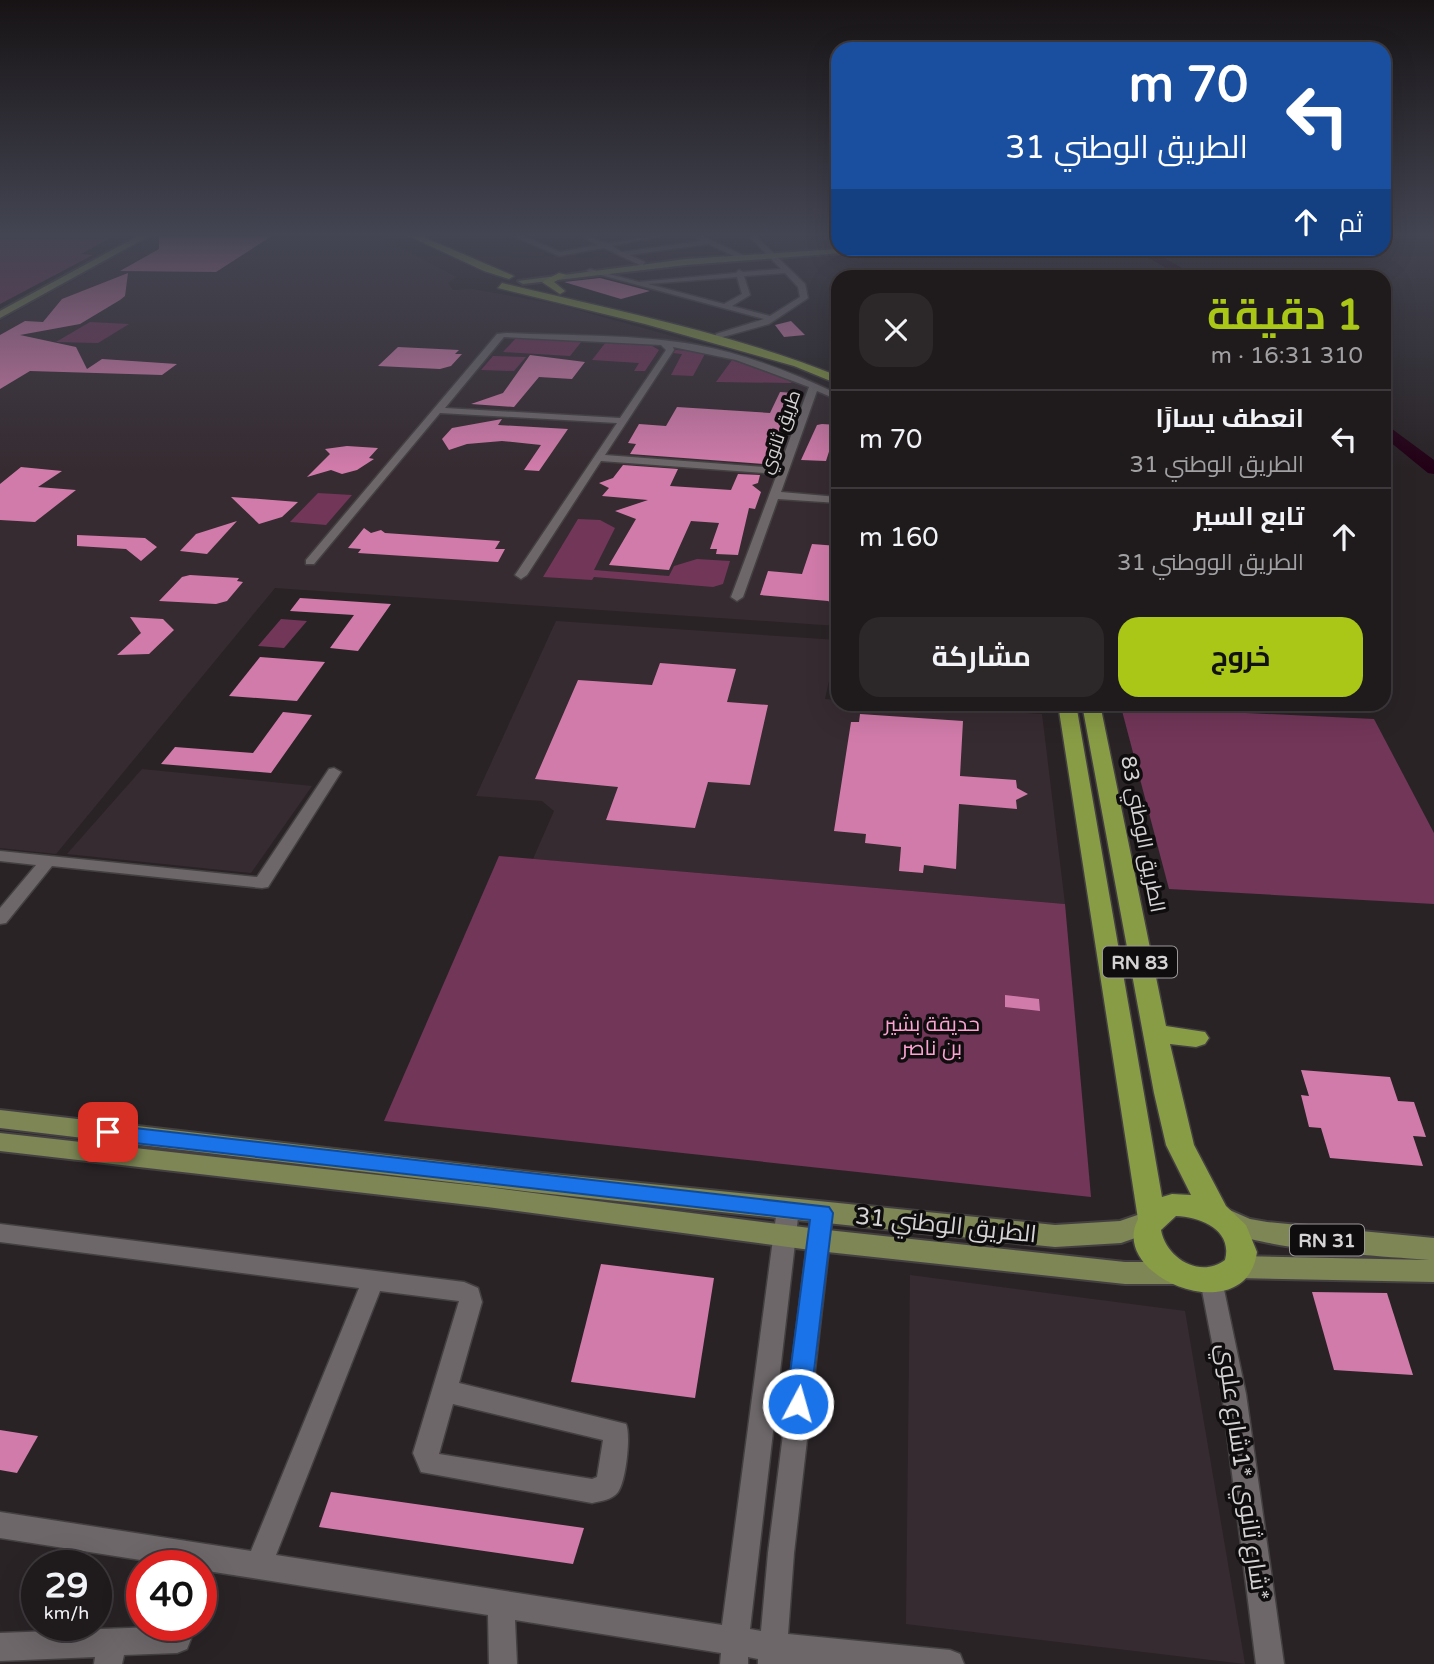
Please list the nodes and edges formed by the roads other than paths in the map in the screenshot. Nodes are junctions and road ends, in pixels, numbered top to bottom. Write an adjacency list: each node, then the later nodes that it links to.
1 (617, 314): 9 (highway)
2 (638, 314): 6 (highway)
3 (751, 314): 5 (street)
4 (780, 314): 5 (street)
5 (772, 319): 6 (street)
6 (719, 336): 8 (highway)
7 (662, 343): 10 (street, طريق ثانوي); 12 (street, طريق ثانوي); 13 (street)
8 (831, 371)
9 (831, 377)
10 (814, 386): 11 (street); 15 (street, طريق ثانوي)
11 (831, 394)
12 (438, 410): 13 (street); 18 (street)
13 (623, 421): 14 (street)
14 (598, 458): 15 (street); 19 (street)
15 (783, 471): 16 (street, طريق ثانوي)
16 (774, 495): 17 (street); 20 (street, طريق ثانوي)
17 (831, 499)
18 (310, 562)
19 (522, 575)
20 (737, 597)
21 (1068, 711): 33 (highway, RN 83)
22 (1092, 711): 27 (highway, الطريق الوطني 83 / RN 83)
23 (334, 772): 25 (street)
24 (0, 856): 25 (street)
25 (47, 862): 26 (street)
26 (0, 919)
27 (1155, 1034): 28 (highway); 32 (highway, الطريق الوطني 83 / RN 83)
28 (1196, 1038)
29 (0, 1119): 34 (main road, الطريق الوطني 31)
30 (0, 1142): 34 (main road)
31 (822, 1213): 33 (main road, الطريق الوطني 31); 34 (main road, الطريق الوطني 31); 36 (street)
32 (1218, 1216): 33 (highway); 37 (main road, RN 31); 38 (highway)
33 (1150, 1220): 40 (highway)
34 (787, 1222): 36 (main road); 50 (street)
35 (0, 1233): 41 (street)
36 (818, 1240): 40 (main road); 51 (street)
37 (1434, 1249)
38 (1238, 1267): 39 (main road, RN 31); 42 (highway)
39 (1434, 1271)
40 (1177, 1273): 42 (highway)
41 (373, 1280): 43 (street); 45 (street)
42 (1211, 1280): 54 (street, شارع ثانوي *1شارع علوي*)
43 (445, 1391): 43 (street)
44 (0, 1525): 45 (street)
45 (258, 1567): 46 (street)
46 (501, 1605): 50 (street); 52 (street)
47 (167, 1641): 49 (street)
48 (0, 1647): 49 (street)
49 (110, 1652)
50 (735, 1653): 51 (street)
51 (772, 1655): 53 (street)
52 (503, 1664)
53 (950, 1664)
54 (1270, 1664)

